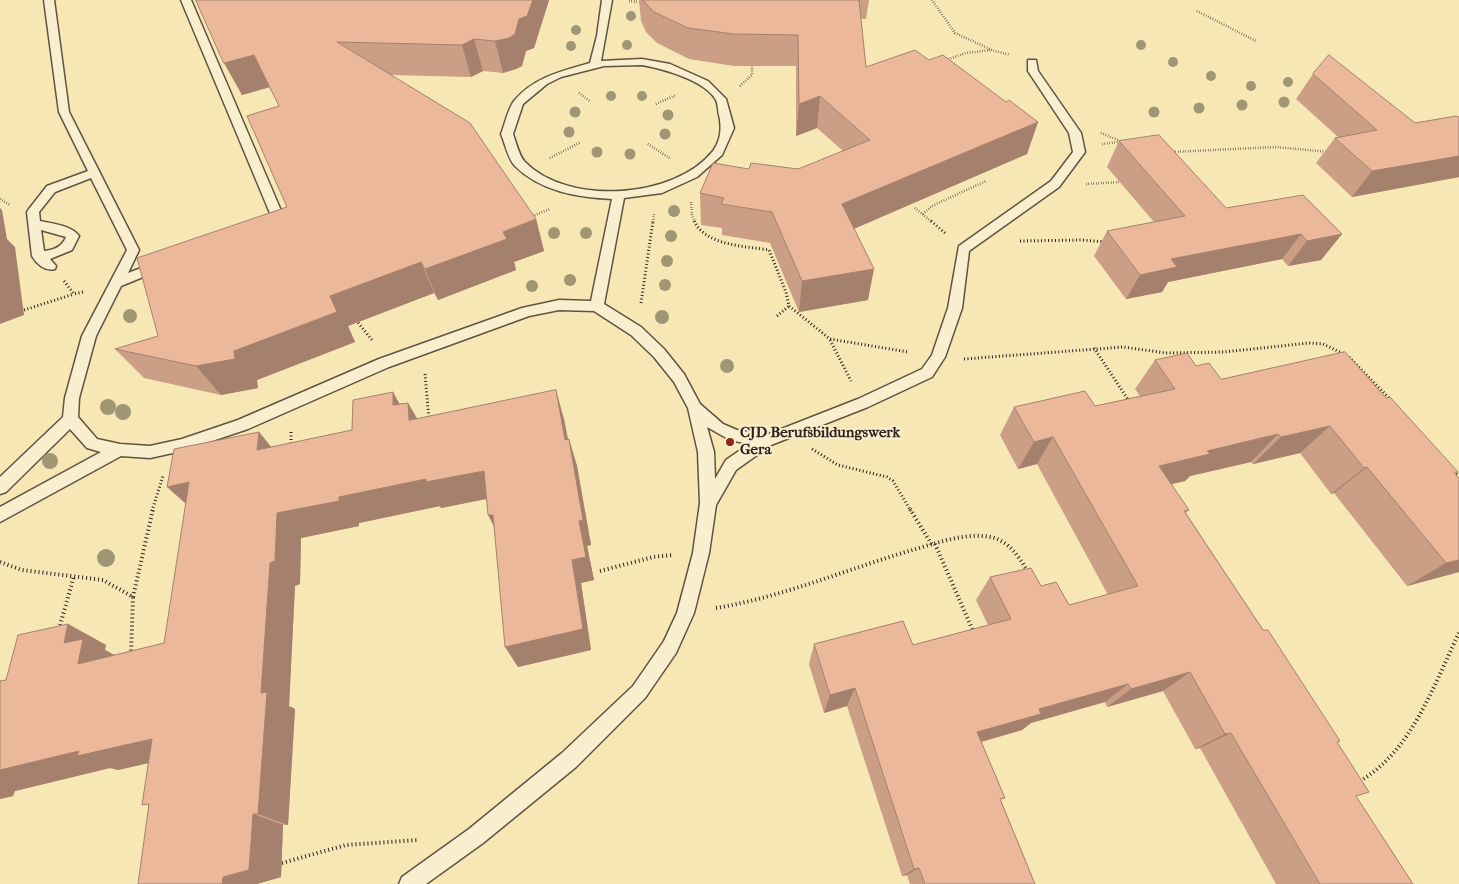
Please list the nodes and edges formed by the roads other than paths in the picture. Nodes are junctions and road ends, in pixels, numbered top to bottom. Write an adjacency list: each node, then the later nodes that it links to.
1 (49, 0): 6 (lane)
2 (186, 0): 9 (lane)
3 (607, 0): 5 (lane)
4 (1032, 62): 17 (lane)
5 (595, 65): 7 (lane); 7 (lane)
6 (95, 173): 8 (lane); 10 (lane)
7 (619, 195): 14 (lane)
8 (34, 224): 11 (lane); 11 (lane)
9 (261, 227)
10 (133, 250): 13 (lane); 13 (lane)
11 (38, 256): 12 (lane)
12 (50, 266)
13 (115, 283): 16 (lane)
14 (597, 306): 15 (lane); 18 (lane)
15 (695, 408): 17 (lane); 20 (lane)
16 (70, 419): 18 (lane); 19 (lane)
17 (766, 440): 20 (lane)
18 (120, 450): 21 (lane)
19 (0, 487)
20 (708, 504): 22 (lane)
21 (0, 515)
22 (409, 884)

